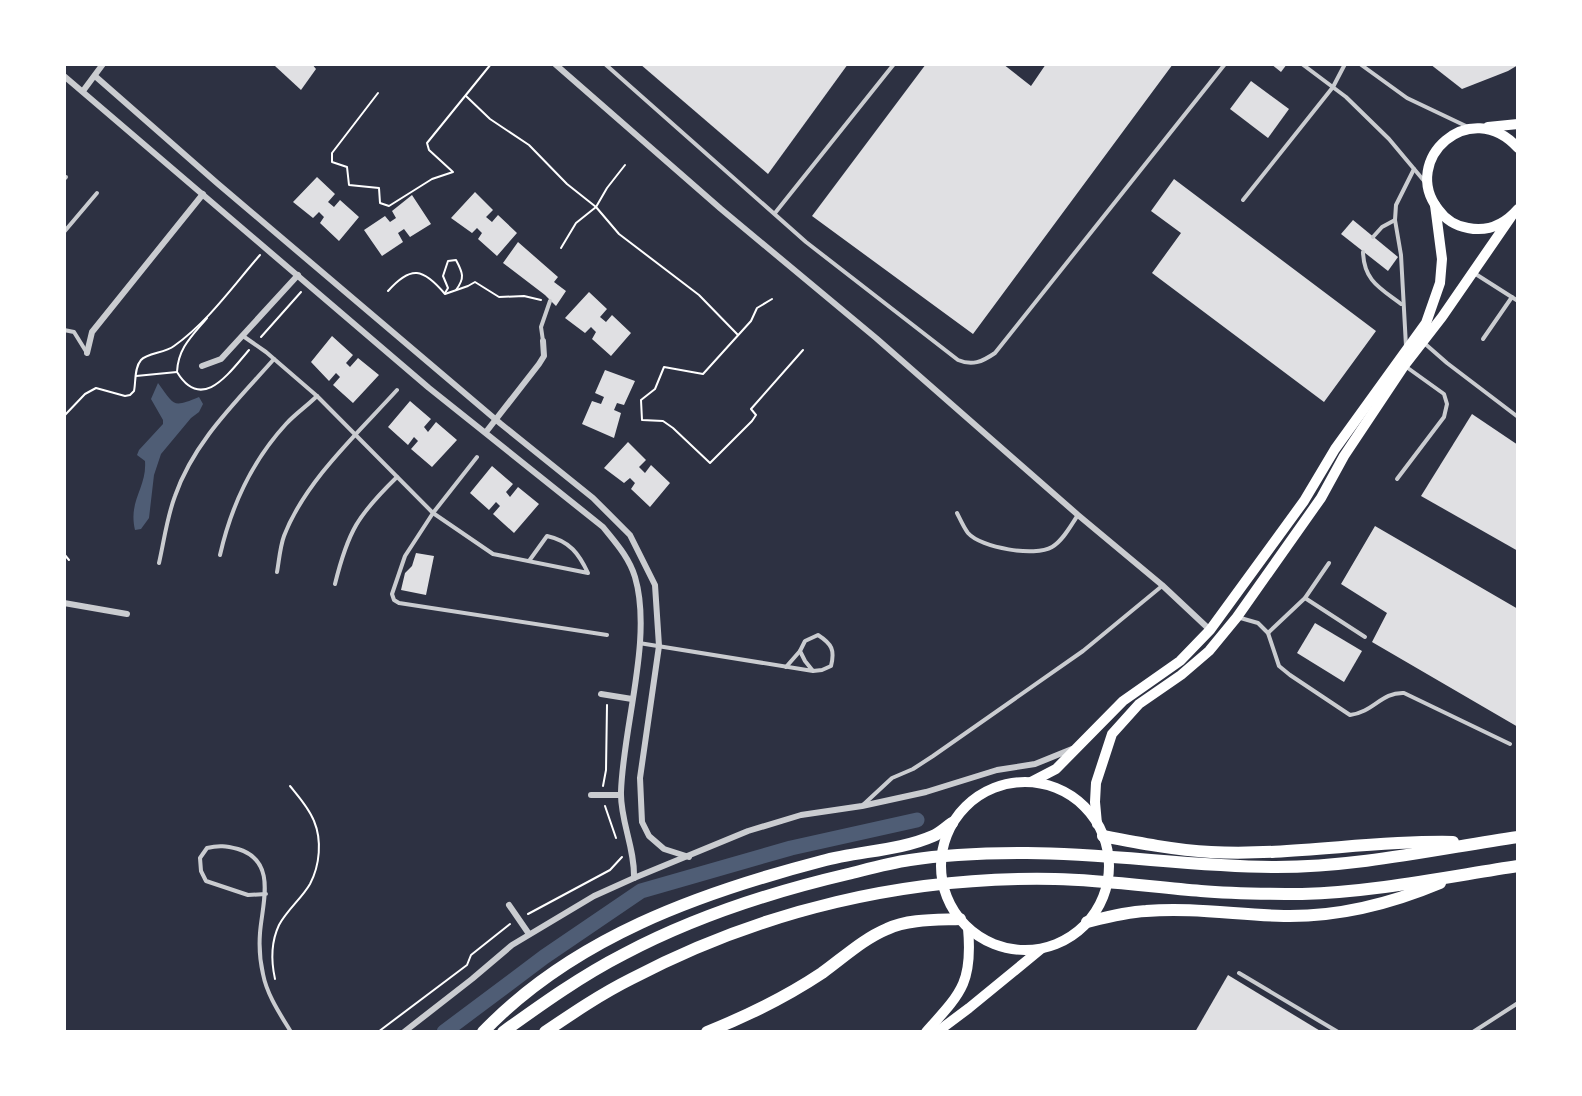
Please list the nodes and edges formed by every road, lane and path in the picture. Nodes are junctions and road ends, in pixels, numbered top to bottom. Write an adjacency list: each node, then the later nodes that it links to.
1 (103, 64): 11 (street)
2 (491, 64): 15 (path)
3 (555, 64): 71 (street)
4 (605, 64): 27 (lane)
5 (894, 64): 27 (lane)
6 (1225, 64): 27 (lane)
7 (1302, 64): 12 (lane)
8 (1345, 64): 12 (lane)
9 (1360, 64): 17 (lane)
10 (64, 76): 13 (street)
11 (95, 76): 13 (street); 63 (street)
12 (1333, 87): 20 (lane); 24 (lane)
13 (83, 91): 23 (street)
14 (378, 93): 15 (path)
15 (466, 96): 26 (path)
16 (1518, 124): 17 (main road)
17 (1477, 128): 18 (main road); 21 (main road)
18 (1518, 148)
19 (625, 165): 26 (path)
20 (1414, 169): 21 (lane); 29 (lane)
21 (1428, 186): 25 (main road)
22 (97, 193): 30 (lane)
23 (203, 194): 32 (street); 53 (street)
24 (1243, 200)
25 (1435, 205): 28 (main road); 52 (main road)
26 (596, 207): 33 (path); 46 (path)
27 (775, 213)
28 (1514, 213): 35 (main road)
29 (1395, 220): 31 (lane); 44 (lane)
30 (64, 232)
31 (1373, 237)
32 (265, 248): 36 (street); 58 (path)
33 (561, 248)
34 (1364, 252): 44 (lane)
35 (1474, 273): 40 (lane); 50 (main road)
36 (298, 275): 47 (street); 64 (street)
37 (456, 290): 39 (path); 39 (path); 42 (path)
38 (388, 291): 39 (path)
39 (445, 294)
40 (1512, 297): 43 (lane); 48 (lane)
41 (772, 299): 46 (path)
42 (550, 301): 49 (lane)
43 (1518, 301)
44 (1402, 304): 52 (lane)
45 (64, 330): 53 (lane)
46 (738, 335): 51 (path)
47 (243, 336): 54 (lane); 55 (street)
48 (1483, 339)
49 (543, 341): 63 (street)
50 (1423, 341): 56 (main road); 62 (lane)
51 (803, 350)
52 (1406, 350): 85 (main road)
53 (87, 353)
54 (274, 359): 60 (lane); 76 (lane)
55 (202, 366)
56 (1404, 366): 68 (lane); 84 (main road)
57 (177, 372): 58 (path)
58 (136, 376): 61 (path)
59 (397, 390): 65 (lane)
60 (317, 396): 65 (lane); 73 (lane)
61 (64, 416)
62 (1518, 417)
63 (496, 420): 64 (street); 90 (street)
64 (486, 432): 89 (street)
65 (355, 436): 67 (lane); 78 (lane)
66 (477, 457): 69 (lane)
67 (397, 477): 69 (lane); 79 (lane)
68 (1397, 479)
69 (433, 513): 75 (lane); 87 (lane)
70 (957, 513): 71 (lane)
71 (1078, 515): 80 (street)
72 (64, 554): 74 (path)
73 (220, 555)
74 (69, 560)
75 (529, 561): 75 (lane)
76 (159, 563)
77 (1329, 563): 81 (lane)
78 (277, 572)
79 (335, 584)
80 (1162, 585): 85 (street); 103 (lane)
81 (1305, 598): 86 (lane); 88 (lane)
82 (64, 603): 83 (street)
83 (127, 614)
84 (1237, 617): 86 (lane); 105 (main road)
85 (1210, 630): 97 (main road)
86 (1268, 633): 96 (lane)
87 (607, 635)
88 (1365, 637)
89 (639, 643): 90 (lane); 95 (street)
90 (659, 646): 92 (lane); 110 (street)
91 (800, 651): 92 (lane); 93 (lane); 93 (lane)
92 (786, 667): 93 (lane)
93 (813, 671)
94 (604, 695): 95 (street); 101 (path)
95 (632, 699): 102 (street)
96 (1510, 744)
97 (1081, 745): 98 (main road); 103 (street)
98 (1031, 782): 104 (main road); 105 (main road)
99 (290, 786): 122 (path)
100 (591, 795): 101 (street)
101 (602, 795): 102 (street); 107 (path)
102 (621, 795): 113 (street)
103 (862, 806): 110 (street)
104 (952, 823): 118 (main road); 128 (main road)
105 (1100, 830): 108 (main road); 117 (main road)
106 (1518, 837): 108 (main road)
107 (618, 842)
108 (1482, 842): 129 (main road)
109 (620, 850): 116 (path)
110 (688, 857): 113 (street)
111 (1518, 866): 112 (main road)
112 (1463, 874): 117 (main road); 130 (main road)
113 (634, 878): 119 (street)
114 (267, 894): 114 (lane); 125 (lane)
115 (509, 905): 116 (street)
116 (520, 919): 119 (street); 126 (path)
117 (1087, 922): 120 (main road)
118 (964, 924): 120 (main road); 124 (main road); 132 (main road)
119 (529, 934): 127 (street)
120 (1041, 949): 133 (main road)
121 (1239, 973): 134 (lane)
122 (275, 982)
123 (1518, 1003): 135 (lane)
124 (723, 1028): 131 (main road)
125 (291, 1032)
126 (378, 1032)
127 (404, 1032)
128 (483, 1032)
129 (503, 1032)
130 (545, 1032)
131 (707, 1032)
132 (926, 1032)
133 (937, 1032)
134 (1338, 1032)
135 (1473, 1032)

